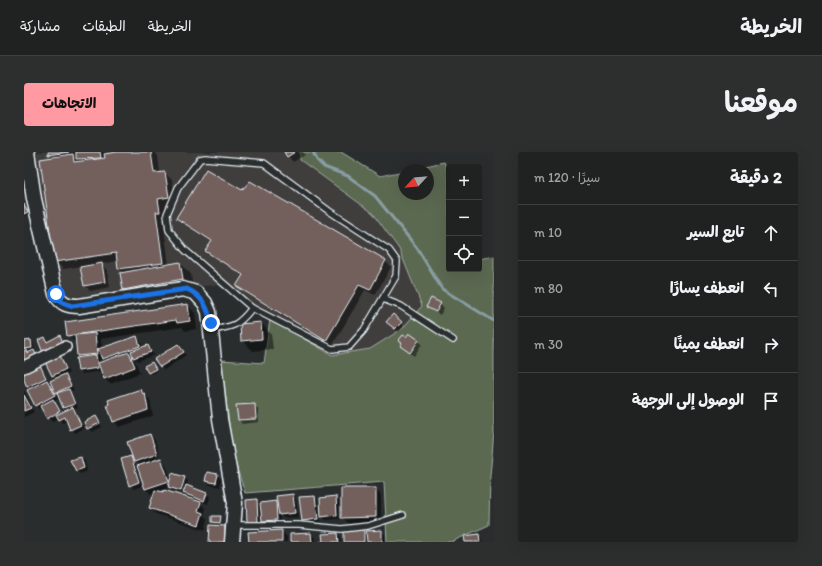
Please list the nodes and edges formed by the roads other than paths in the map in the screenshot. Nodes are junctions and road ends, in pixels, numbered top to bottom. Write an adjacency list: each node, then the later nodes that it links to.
1 (27, 152): 4 (street)
2 (383, 299): 3 (lane); 3 (lane); 5 (lane)
3 (252, 308): 4 (lane)
4 (211, 330): 9 (street)
5 (453, 340)
6 (65, 347): 7 (street)
7 (24, 367)
8 (403, 514): 9 (lane)
9 (234, 525): 10 (street)
10 (232, 542)

